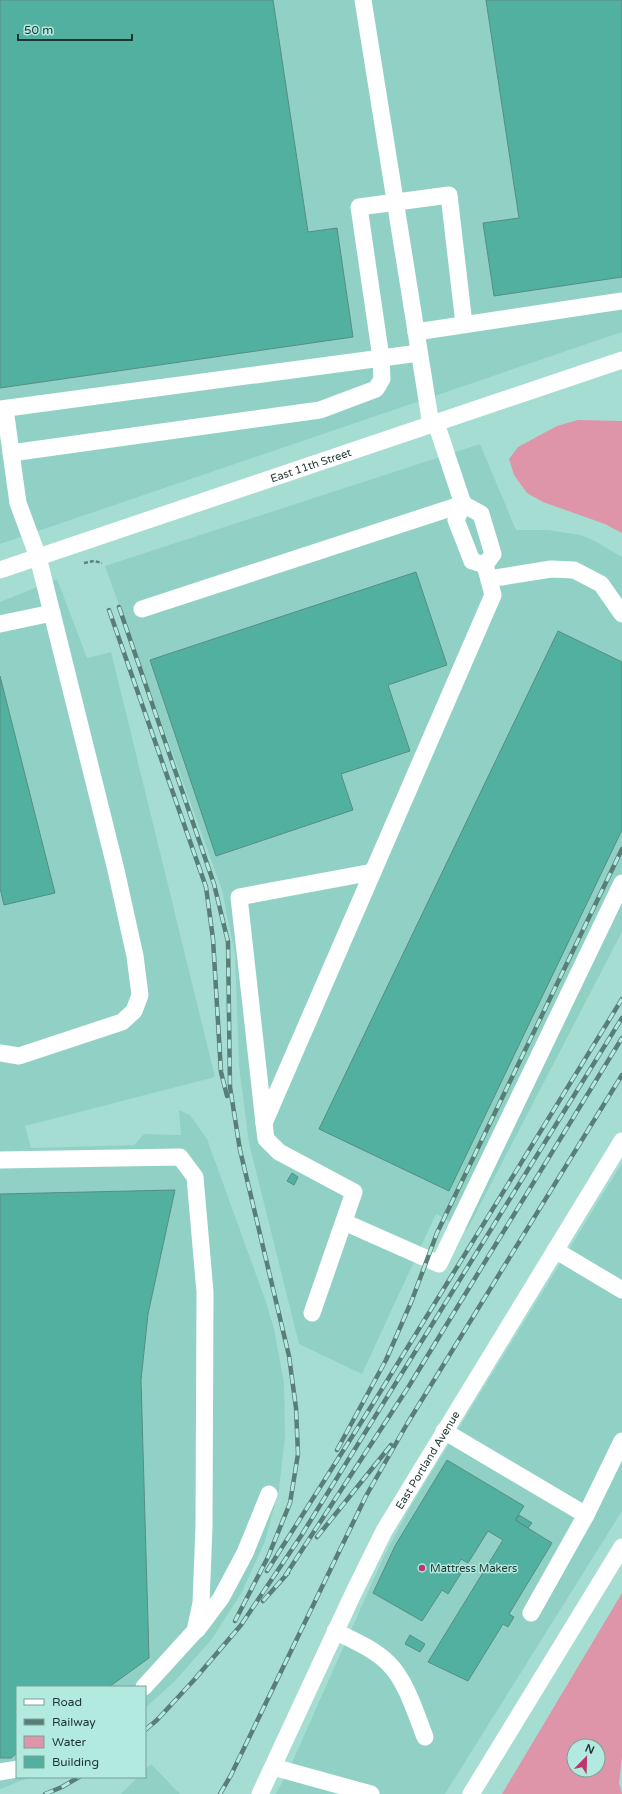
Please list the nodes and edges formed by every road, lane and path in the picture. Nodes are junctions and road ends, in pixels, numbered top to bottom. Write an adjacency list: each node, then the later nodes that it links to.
1 (363, 0): 2 (street)
2 (395, 202): 4 (street); 5 (street); 7 (street)
3 (622, 300): 4 (street)
4 (464, 324): 5 (street)
5 (416, 332): 6 (street)
6 (419, 353): 7 (street); 10 (street)
7 (381, 358): 9 (street); 11 (street)
8 (622, 360): 10 (street, East 11th Street)
9 (3, 409): 11 (street)
10 (433, 424): 12 (street); 13 (street, East 11th Street)
11 (11, 453): 13 (street)
12 (463, 504): 17 (street); 17 (street); 18 (street)
13 (38, 557): 16 (street, East 11th Street); 19 (street)
14 (84, 563): 15 (path)
15 (102, 563)
16 (0, 570)
17 (487, 572): 20 (street); 22 (street)
18 (142, 609)
19 (52, 612): 21 (street); 24 (street)
20 (622, 614)
21 (0, 624)
22 (373, 872): 25 (street); 25 (street)
23 (622, 882): 28 (street)
24 (0, 1053)
25 (264, 1123): 28 (street)
26 (622, 1141): 29 (street, East Portland Avenue)
27 (0, 1160): 38 (street)
28 (344, 1222): 31 (street)
29 (555, 1250): 30 (street); 32 (street, East Portland Avenue)
30 (622, 1290)
31 (312, 1313)
32 (444, 1432): 35 (street); 39 (street, East Portland Avenue)
33 (622, 1442): 35 (street)
34 (269, 1494): 38 (street)
35 (586, 1515): 37 (street)
36 (622, 1547): 47 (street)
37 (531, 1613)
38 (195, 1631): 40 (street)
39 (336, 1631): 41 (street); 42 (street, East Portland Avenue)
40 (145, 1686)
41 (425, 1737)
42 (273, 1767): 45 (street, East Portland Avenue); 46 (street)
43 (16, 1769): 44 (street)
44 (0, 1772)
45 (260, 1794)
46 (371, 1794)
47 (471, 1794)

